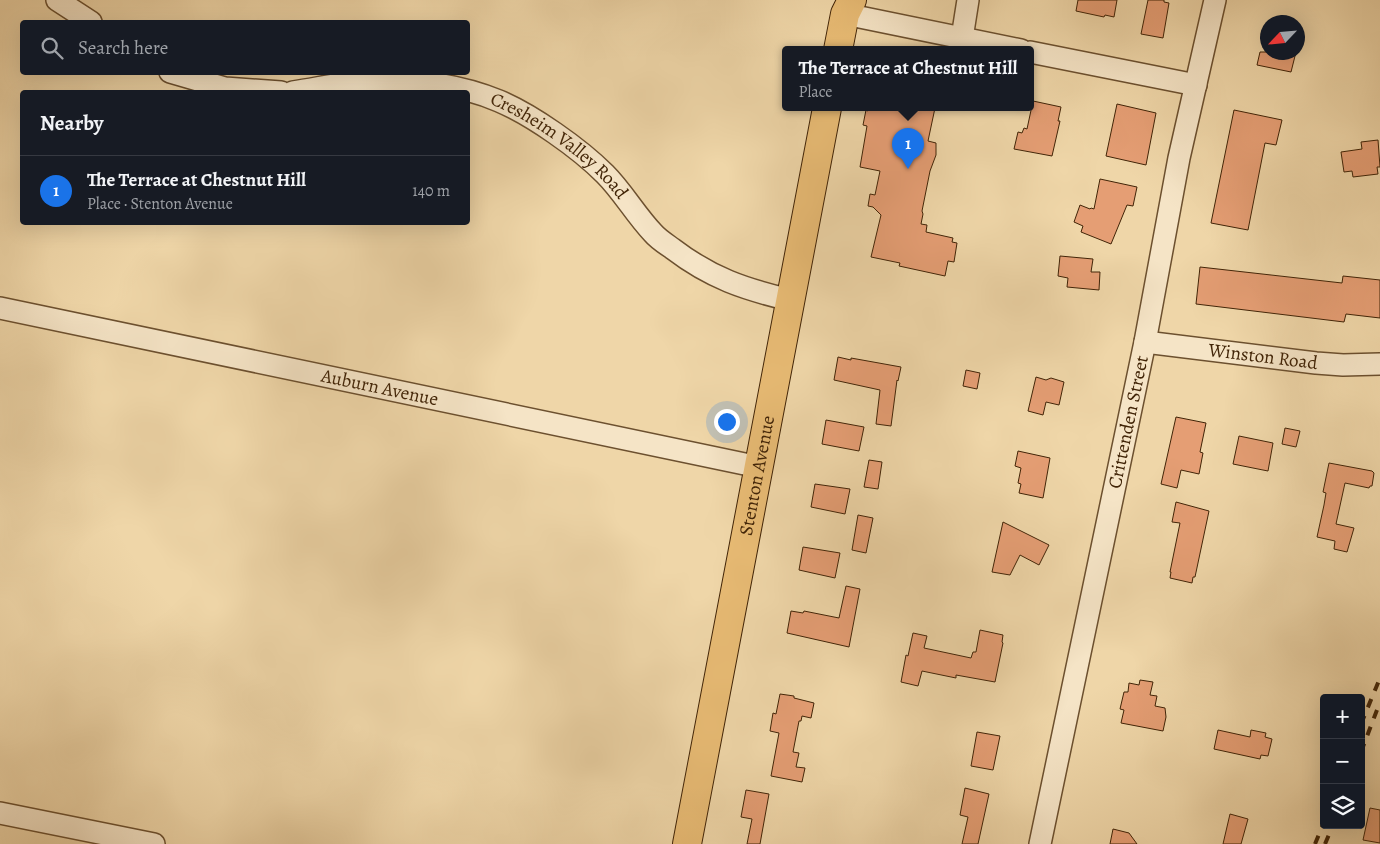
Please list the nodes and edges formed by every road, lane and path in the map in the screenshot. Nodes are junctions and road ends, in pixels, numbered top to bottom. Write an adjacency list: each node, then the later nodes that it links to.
1 (57, 0): 5 (street)
2 (968, 0): 6 (street)
3 (1215, 0): 11 (street, Crittenden Street)
4 (847, 5): 6 (street); 7 (main road)
5 (88, 20)
6 (962, 38): 8 (street)
7 (839, 46)
8 (1001, 46)
9 (1034, 53): 11 (street)
10 (180, 75): 12 (street)
11 (1196, 86): 19 (street, Crittenden Street)
12 (253, 90)
13 (307, 90): 14 (street, Cresheim Valley Road)
14 (462, 90)
15 (470, 92): 17 (street, Cresheim Valley Road)
16 (826, 111): 17 (main road, Stenton Avenue)
17 (790, 300): 21 (main road, Stenton Avenue)
18 (0, 308): 21 (street, Auburn Avenue)
19 (1145, 342): 20 (street, Winston Road); 25 (street, Crittenden Street)
20 (1380, 364)
21 (758, 467): 24 (main road, Stenton Avenue)
22 (0, 813): 23 (street)
23 (154, 844)
24 (687, 844)
25 (1040, 844)

